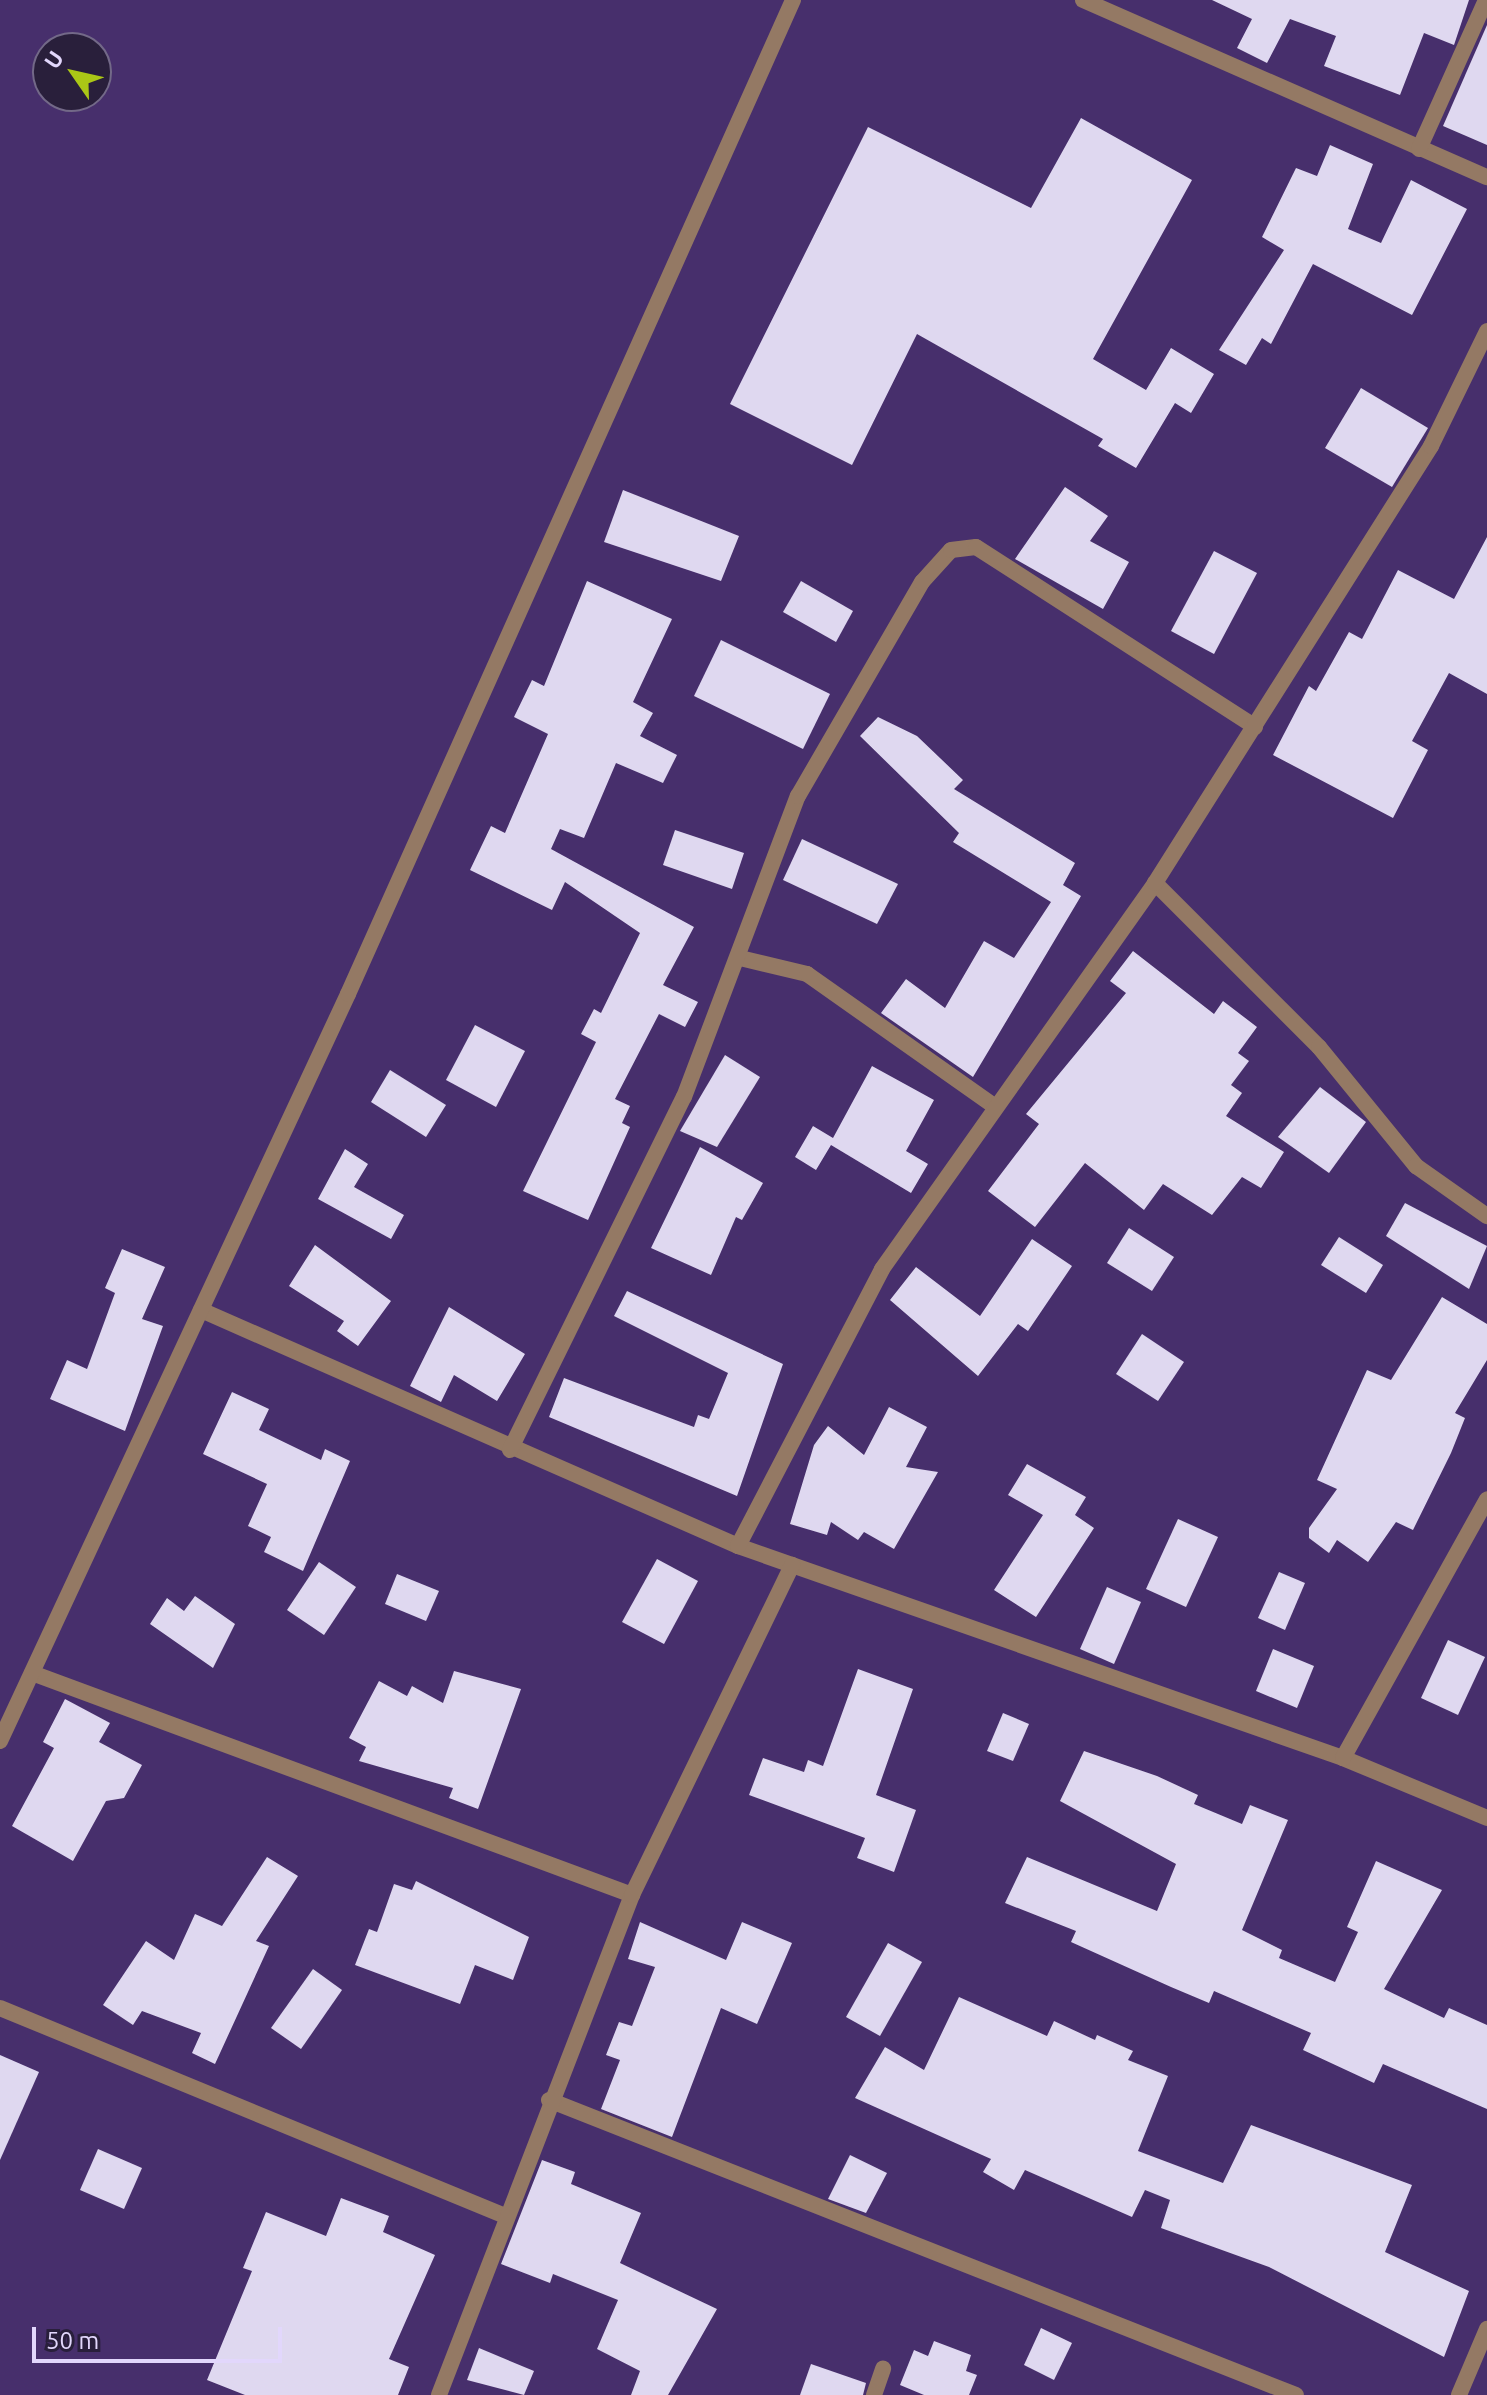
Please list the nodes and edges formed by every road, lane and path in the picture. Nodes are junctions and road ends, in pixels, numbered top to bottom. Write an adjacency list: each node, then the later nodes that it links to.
1 (793, 0): 12 (street)
2 (1083, 0): 4 (street)
3 (1486, 0): 4 (street)
4 (1419, 149): 5 (street)
5 (1487, 177)
6 (1487, 331): 7 (street)
7 (1255, 727): 8 (street); 9 (street)
8 (1155, 883): 10 (street); 11 (street)
9 (740, 958): 10 (street); 13 (street)
10 (994, 1106): 15 (street)
11 (1487, 1216)
12 (201, 1310): 13 (street); 17 (street)
13 (510, 1450): 15 (street)
14 (1487, 1499): 19 (street)
15 (738, 1546): 16 (street)
16 (792, 1565): 19 (street); 21 (street)
17 (32, 1673): 18 (street); 21 (street)
18 (0, 1741)
19 (1343, 1758): 20 (street)
20 (1487, 1818)
21 (632, 1895): 23 (street)
22 (0, 2008): 24 (street)
23 (549, 2100): 24 (street); 29 (street)
24 (503, 2215): 27 (street)
25 (1487, 2329): 30 (street)
26 (883, 2369): 28 (street)
27 (439, 2395)
28 (874, 2395)
29 (1296, 2395)
30 (1459, 2395)

